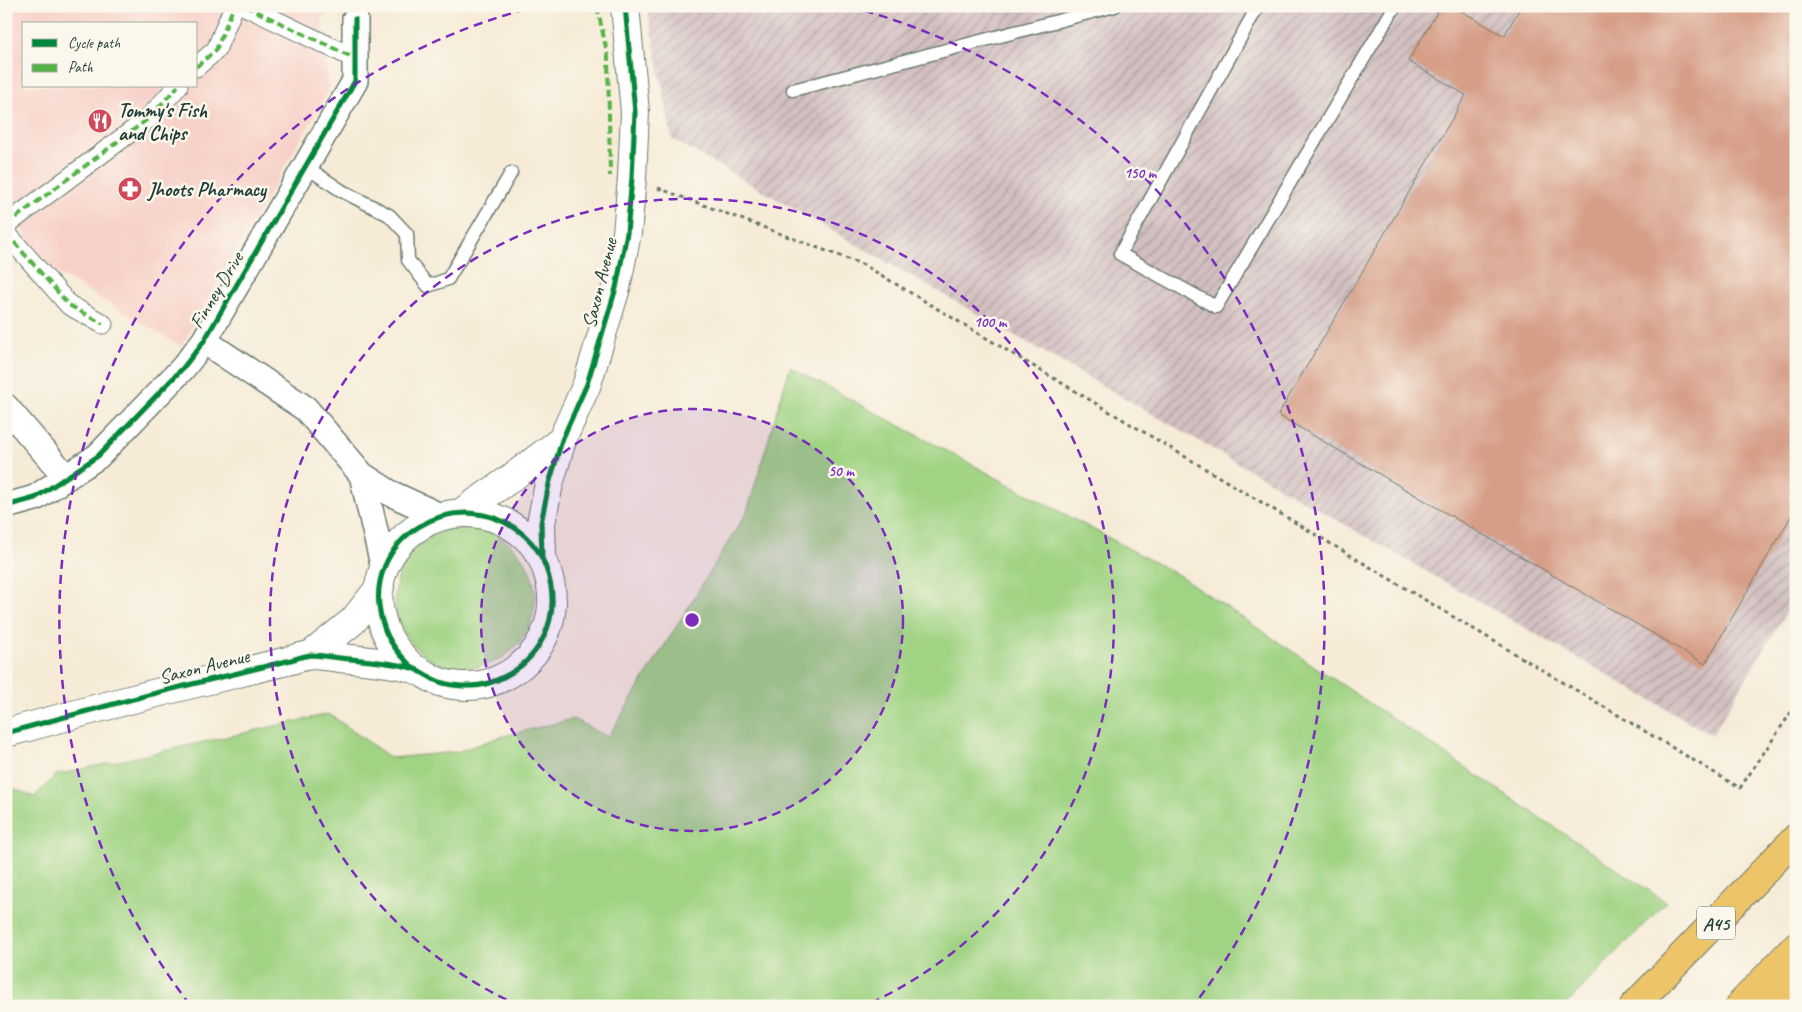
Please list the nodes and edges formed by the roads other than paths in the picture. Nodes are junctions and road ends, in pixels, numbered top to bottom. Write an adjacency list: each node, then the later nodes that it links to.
1 (234, 6): 9 (street)
2 (246, 6): 8 (street)
3 (625, 6): 19 (street, Saxon Avenue)
4 (1116, 6): 11 (lane)
5 (1258, 6): 6 (lane)
6 (1395, 6)
7 (355, 19): 8 (street, Finney Drive)
8 (356, 58): 12 (street, Finney Drive)
9 (198, 65)
10 (176, 88): 14 (street)
11 (793, 90)
12 (306, 167): 13 (lane); 17 (street, Finney Drive)
13 (512, 173)
14 (6, 225)
15 (6, 233): 16 (street)
16 (103, 324)
17 (204, 341): 20 (street, Finney Drive); 21 (street, Finney Drive)
18 (6, 407): 21 (street)
19 (562, 440): 23 (street, Saxon Avenue); 24 (street, Saxon Avenue)
20 (362, 475): 23 (street, Finney Drive); 25 (street, Finney Drive)
21 (66, 477): 22 (street, Finney Drive)
22 (6, 506)
23 (451, 514): 24 (street, Saxon Avenue); 25 (street, Saxon Avenue)
24 (542, 558): 27 (street, Saxon Avenue)
25 (382, 578): 26 (street, Saxon Avenue); 27 (street, Saxon Avenue)
26 (311, 655): 27 (street, Saxon Avenue); 28 (street, Saxon Avenue)
27 (413, 668)
28 (6, 733)
29 (1796, 838): 32 (highway, A45)
30 (1796, 946): 33 (highway)
31 (1796, 970): 34 (highway)
32 (1634, 1006)
33 (1739, 1006)
34 (1776, 1006)

